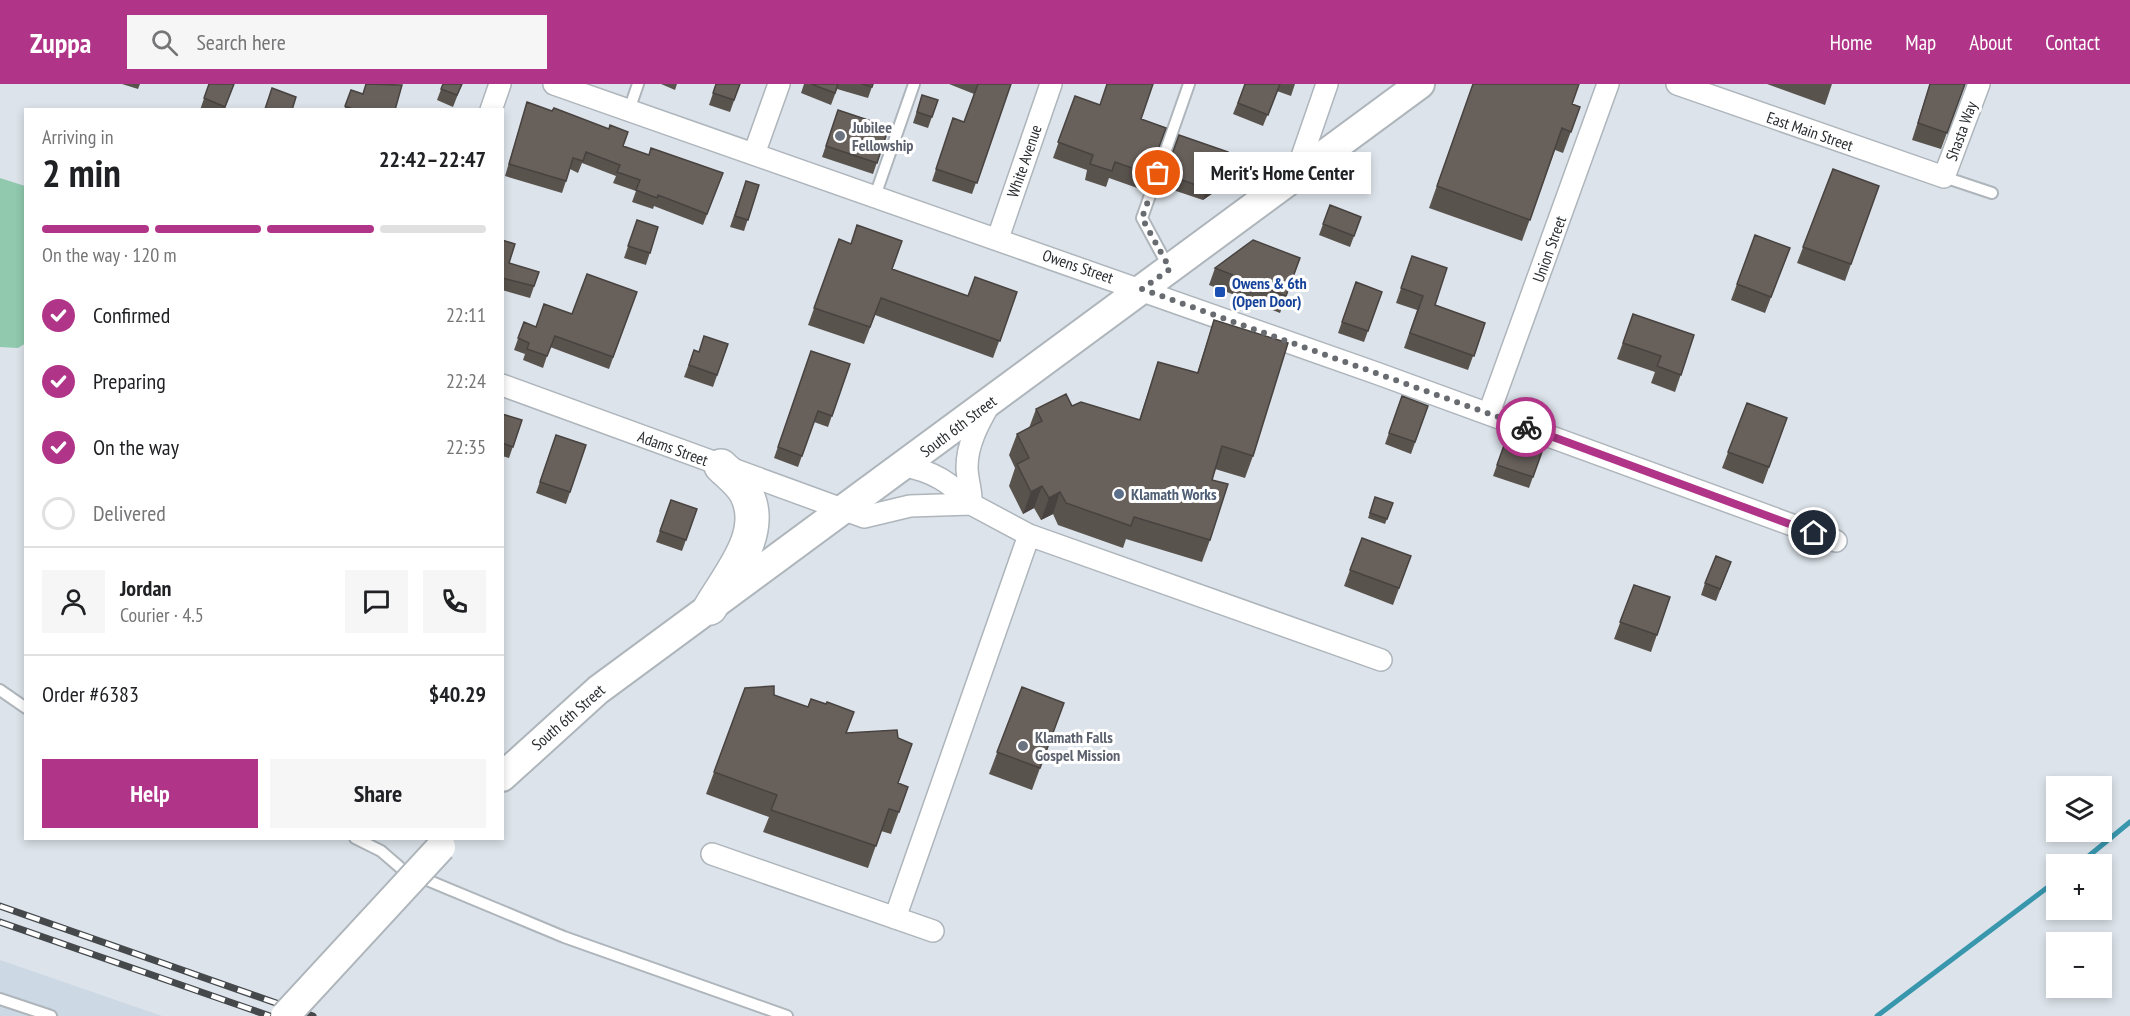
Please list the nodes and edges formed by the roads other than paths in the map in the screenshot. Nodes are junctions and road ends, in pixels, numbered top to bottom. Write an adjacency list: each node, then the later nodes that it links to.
1 (500, 84): 13 (street)
2 (554, 84): 14 (street, Owens Street)
3 (638, 84): 14 (lane)
4 (778, 84): 15 (street)
5 (914, 84): 19 (lane)
6 (1051, 84): 20 (street, White Avenue)
7 (1189, 84): 21 (lane)
8 (1327, 84): 16 (street)
9 (1420, 84): 16 (main road, South 6th Street)
10 (1608, 84): 25 (street, Union Street)
11 (1677, 84): 17 (street, East Main Street)
12 (1979, 84): 17 (street, Shasta Way)
13 (492, 108)
14 (629, 110): 15 (street, Owens Street)
15 (754, 154): 19 (street, Owens Street)
16 (1296, 174): 21 (main road, South 6th Street)
17 (1944, 177): 18 (lane)
18 (1992, 193)
19 (875, 196): 20 (street, Owens Street)
20 (998, 238): 22 (street, Owens Street)
21 (1170, 269): 22 (main road, South 6th Street)
22 (1142, 289): 24 (main road, South 6th Street); 25 (street, Owens Street)
23 (504, 386): 26 (street, Adams Street)
24 (991, 402): 27 (main road, South 6th Street); 28 (street)
25 (1489, 413): 31 (street, Owens Street)
26 (721, 466): 29 (street, Adams Street); 32 (main road)
27 (904, 466): 28 (street); 29 (main road, South 6th Street)
28 (971, 504): 29 (street, Adams Street); 30 (street)
29 (843, 511): 32 (main road, South 6th Street)
30 (1029, 535): 33 (street); 40 (street)
31 (1836, 541)
32 (710, 608): 36 (main road, South 6th Street)
33 (1381, 660)
34 (0, 690): 35 (lane)
35 (24, 707)
36 (504, 775)
37 (363, 840): 45 (lane)
38 (445, 843): 44 (main road, bridge)
39 (712, 854): 40 (street)
40 (895, 918): 41 (street)
41 (933, 931)
42 (0, 999): 43 (lane)
43 (51, 1016)
44 (285, 1016)
45 (787, 1016)

